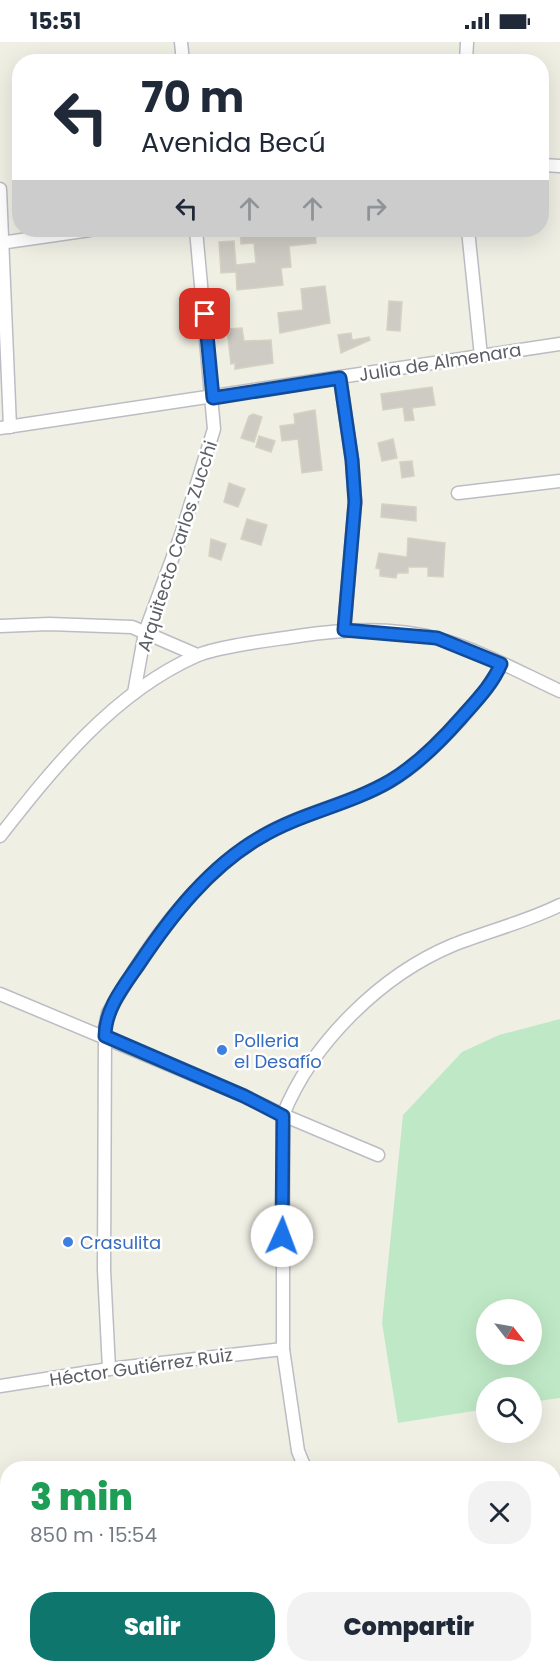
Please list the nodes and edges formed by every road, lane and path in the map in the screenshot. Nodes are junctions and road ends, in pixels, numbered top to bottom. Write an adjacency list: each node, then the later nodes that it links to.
1 (0, 189): 5 (street)
2 (42, 237): 5 (street)
3 (197, 237): 9 (street, Arquitecto Carlos Zucchi)
4 (469, 237): 7 (street)
5 (1, 243): 10 (street)
6 (560, 344): 7 (street, Julia de Almenara)
7 (481, 356): 8 (street, Julia de Almenara)
8 (340, 378): 9 (street, Julia de Almenara); 14 (street)
9 (213, 398): 10 (street, Julia de Almenara); 15 (street, Arquitecto Carlos Zucchi)
10 (5, 428)
11 (560, 481): 12 (street)
12 (458, 493)
13 (0, 626): 15 (street)
14 (344, 630): 16 (street, Arquitecto Carlos Zucchi); 17 (street, Arquitecto Carlos Zucchi)
15 (145, 632): 16 (street); 19 (street, Arquitecto Carlos Zucchi)
16 (197, 655): 19 (street, Arquitecto Carlos Zucchi)
17 (501, 664): 18 (street, Arquitecto Carlos Zucchi); 23 (street)
18 (560, 691)
19 (134, 693): 20 (street, Arquitecto Carlos Zucchi)
20 (0, 836)
21 (560, 906): 24 (street)
22 (0, 994): 23 (street)
23 (105, 1036): 24 (street); 27 (street)
24 (283, 1116): 25 (street); 26 (street)
25 (378, 1155)
26 (283, 1349): 27 (street, Héctor Gutiérrez Ruiz); 29 (street)
27 (109, 1369): 28 (street, Héctor Gutiérrez Ruiz)
28 (0, 1386)
29 (298, 1451): 30 (street); 31 (street)
30 (296, 1461)
31 (302, 1461)

